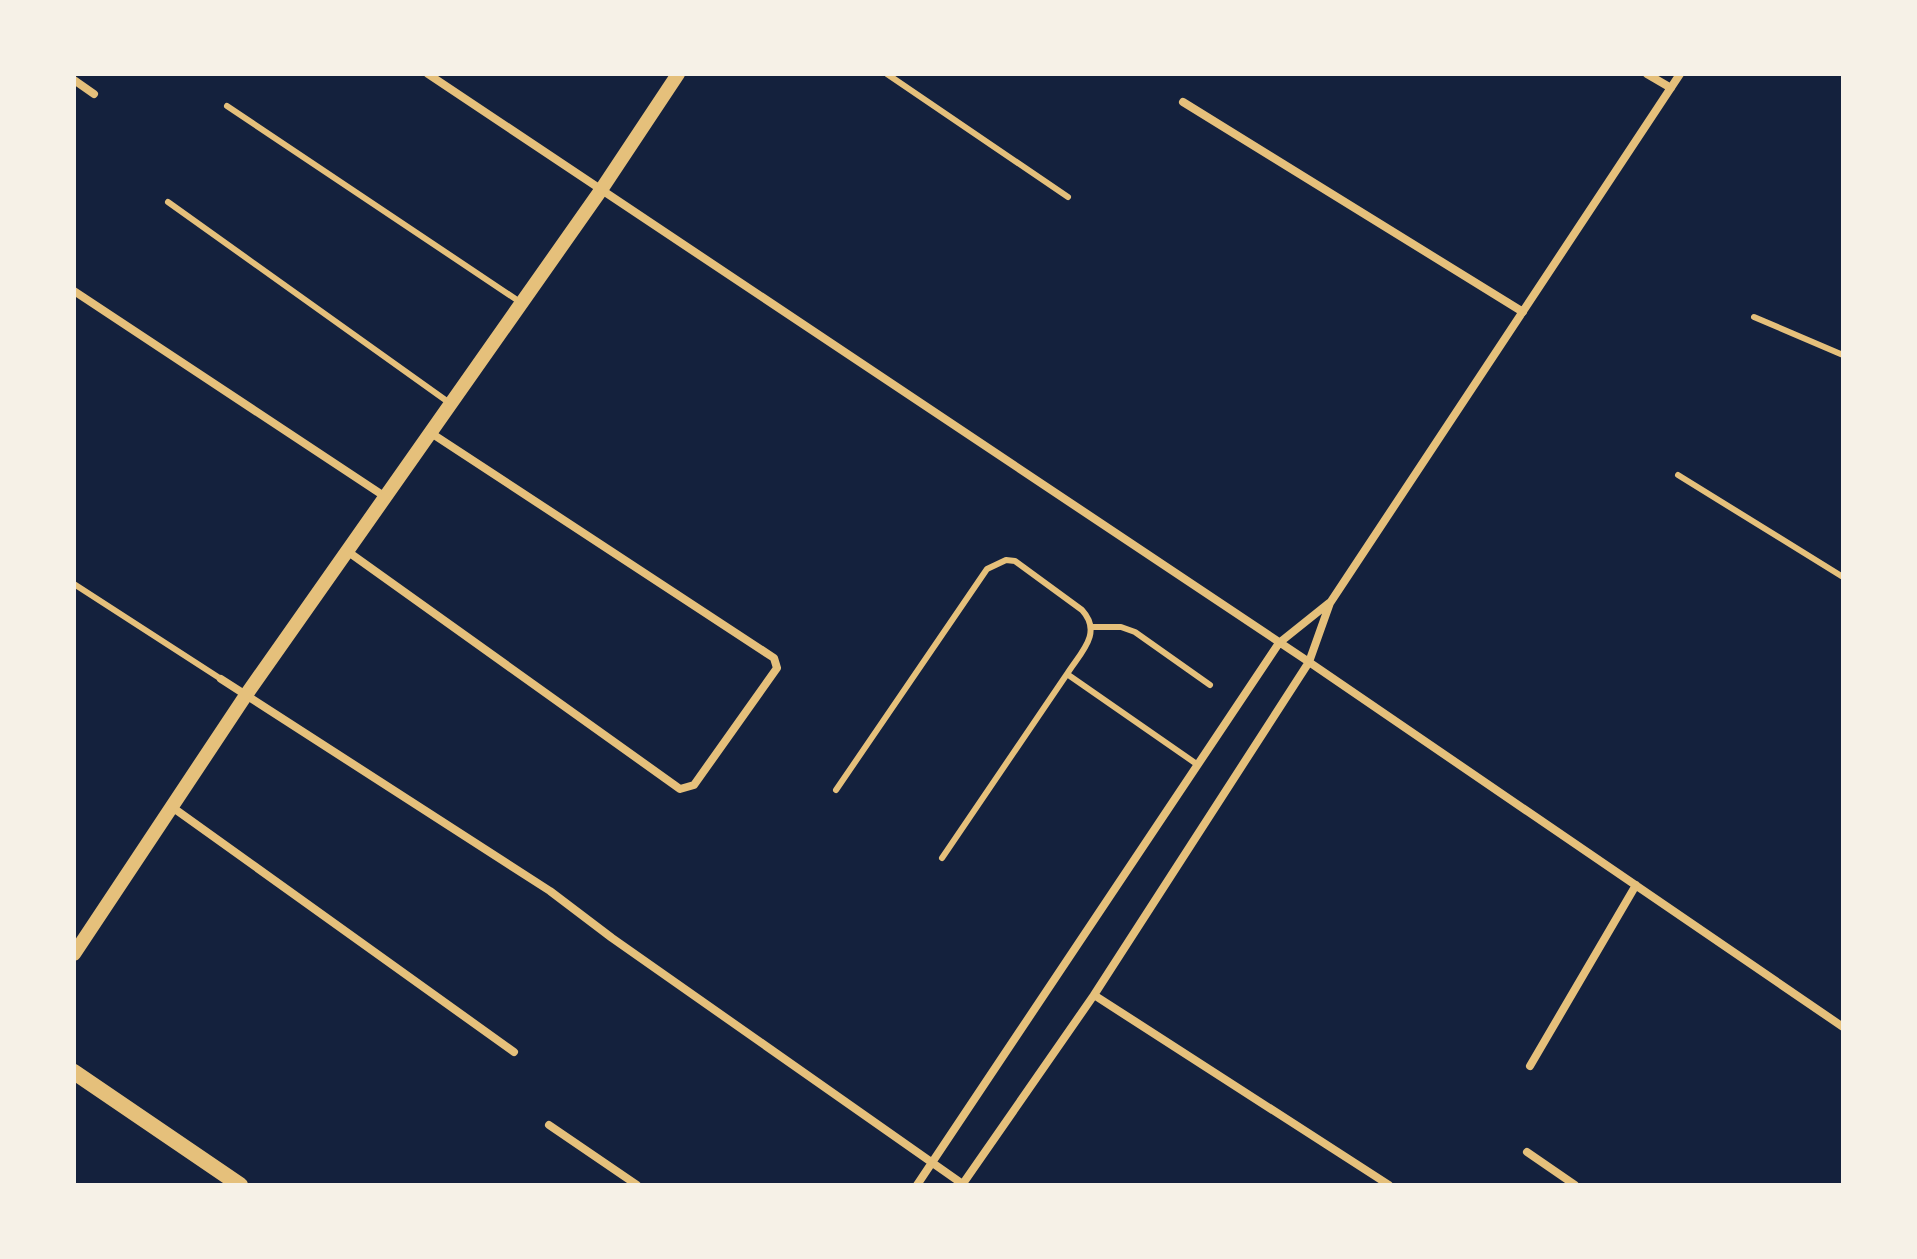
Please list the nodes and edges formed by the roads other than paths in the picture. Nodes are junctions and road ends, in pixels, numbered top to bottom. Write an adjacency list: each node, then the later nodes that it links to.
1 (428, 74): 11 (street)
2 (678, 74): 11 (street)
3 (887, 74): 12 (lane)
4 (1647, 74): 7 (street)
5 (1680, 74): 7 (street)
6 (74, 80): 8 (street)
7 (1671, 88): 16 (street)
8 (94, 94)
9 (1183, 102): 16 (street)
10 (227, 106): 15 (lane)
11 (601, 190): 15 (street); 28 (street)
12 (1068, 197)
13 (168, 202): 19 (lane)
14 (74, 291): 22 (street)
15 (520, 302): 19 (street)
16 (1523, 312): 26 (street)
17 (1754, 317): 18 (lane)
18 (1843, 355)
19 (451, 404): 20 (street)
20 (431, 433): 22 (street); 23 (street)
21 (1678, 475): 24 (lane)
22 (384, 496): 23 (street)
23 (347, 551): 33 (street)
24 (1843, 577)
25 (74, 584): 31 (lane)
26 (1330, 603): 28 (street); 29 (street)
27 (1092, 627): 30 (lane); 32 (lane); 35 (lane)
28 (1279, 643): 29 (street); 34 (street)
29 (1309, 662): 38 (street); 40 (street)
30 (1067, 674): 34 (lane); 37 (lane)
31 (221, 679): 33 (street)
32 (1210, 685)
33 (246, 695): 36 (street); 47 (street)
34 (1198, 765): 47 (street)
35 (836, 790)
36 (172, 807): 39 (street); 42 (street)
37 (942, 858)
38 (1636, 885): 41 (street); 43 (street)
39 (74, 954)
40 (1094, 995): 51 (street); 52 (street)
41 (1843, 1027)
42 (514, 1052)
43 (1530, 1066)
44 (74, 1072): 48 (main road)
45 (549, 1125): 49 (street)
46 (1527, 1152): 53 (street)
47 (932, 1164): 50 (street); 51 (street)
48 (240, 1185)
49 (637, 1185)
50 (917, 1185)
51 (963, 1185)
52 (1389, 1185)
53 (1575, 1185)

